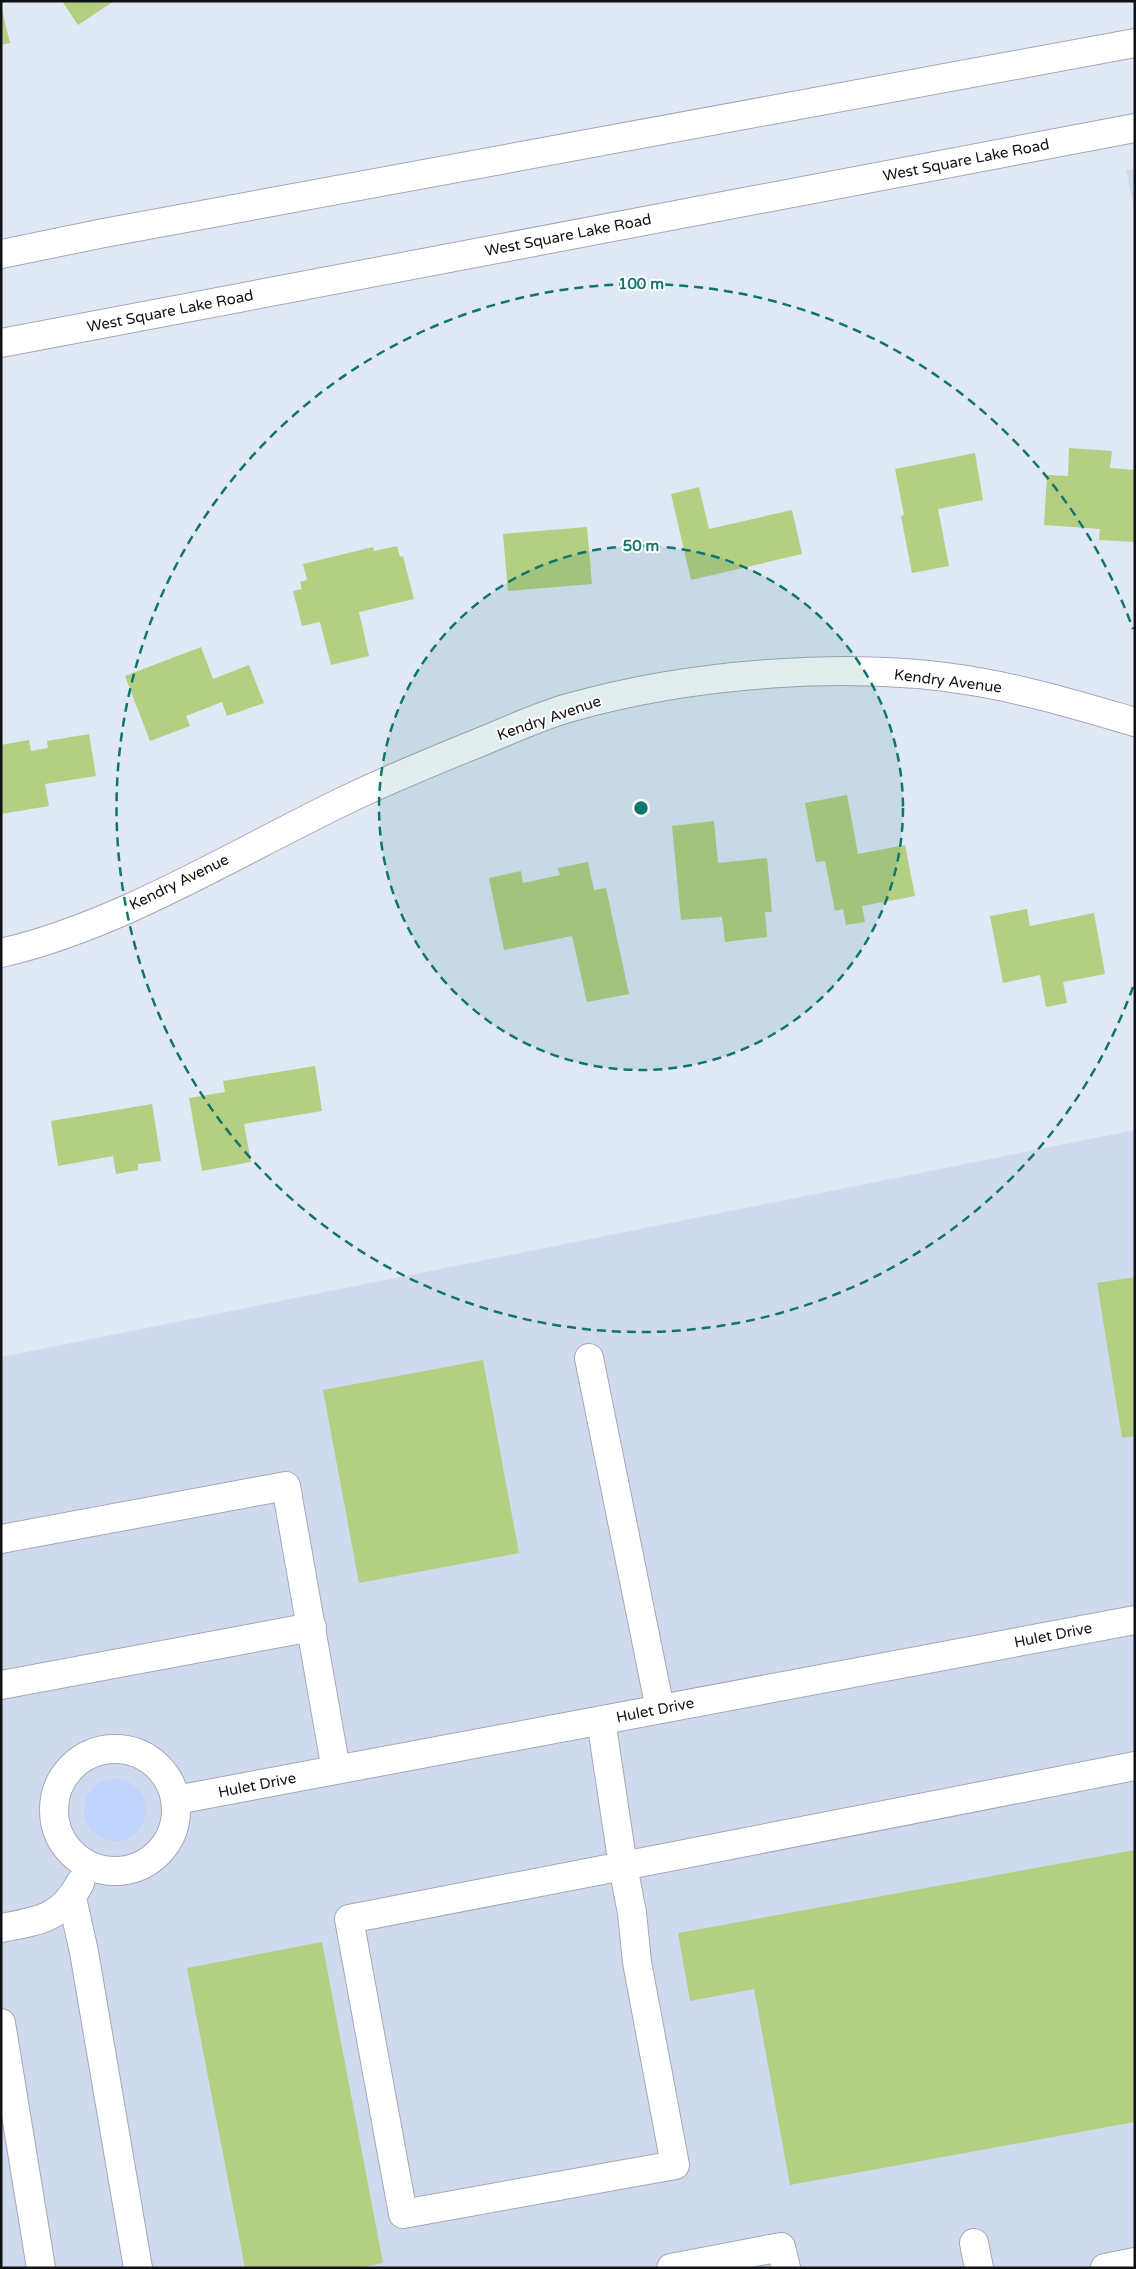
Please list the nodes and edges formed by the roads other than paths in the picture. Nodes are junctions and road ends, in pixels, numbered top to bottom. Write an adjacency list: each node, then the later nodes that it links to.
1 (1135, 43): 3 (main road)
2 (1135, 128): 4 (main road, West Square Lake Road)
3 (1, 254)
4 (1, 343)
5 (1135, 722): 6 (main road, Kendry Avenue)
6 (1, 953)
7 (589, 1358): 12 (main road)
8 (1, 1539): 10 (main road)
9 (1135, 1620): 12 (main road, Hulet Drive)
10 (312, 1627): 11 (main road); 15 (main road)
11 (1, 1685)
12 (660, 1709): 13 (main road, Hulet Drive)
13 (601, 1720): 15 (main road, Hulet Drive); 18 (main road)
14 (1135, 1766): 18 (main road)
15 (336, 1770): 16 (main road, Hulet Drive)
16 (176, 1800): 17 (main road); 17 (main road)
17 (89, 1866): 19 (main road)
18 (623, 1866): 18 (main road)
19 (72, 1898): 20 (main road); 24 (main road)
20 (1, 1928)
21 (1, 2023): 23 (main road)
22 (1135, 2262): 27 (main road)
23 (41, 2268)
24 (138, 2268)
25 (671, 2268): 26 (main road)
26 (786, 2268)
27 (1105, 2268)

